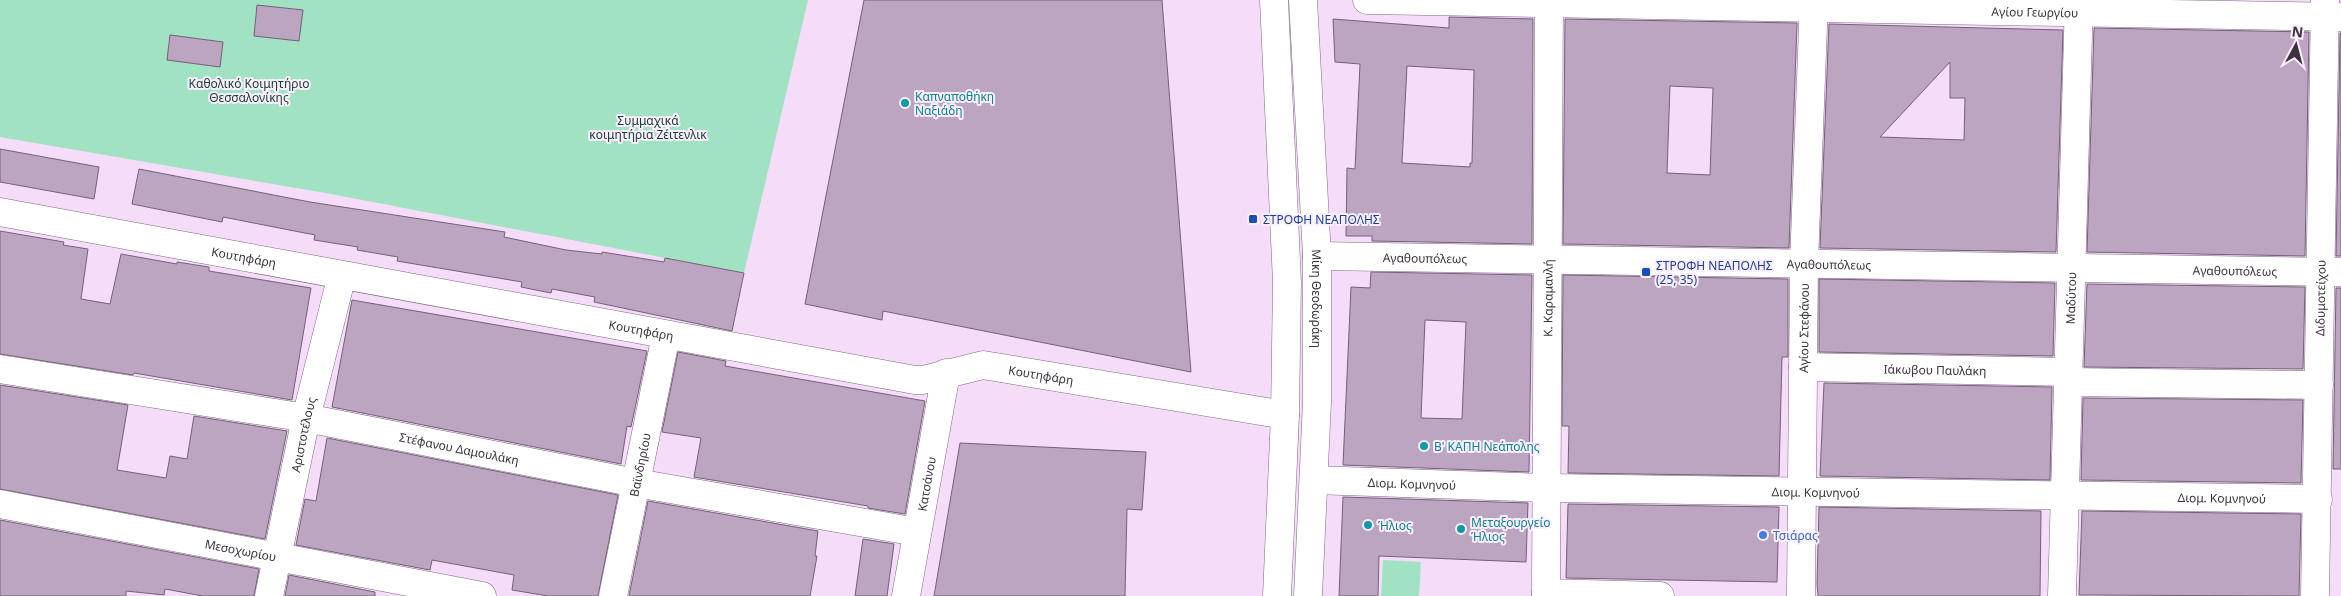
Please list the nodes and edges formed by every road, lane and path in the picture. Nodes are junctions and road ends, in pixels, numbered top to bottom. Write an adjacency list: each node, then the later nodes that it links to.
1 (1274, 0): 21 (main road)
2 (1303, 0): 9 (main road, Μίκη Θεοδωράκη)
3 (1367, 0): 4 (main road, Αγίου Γεωργίου)
4 (1550, 2): 5 (main road, Αγίου Γεωργίου); 10 (main road, Κ. Καραμανλή)
5 (1813, 4): 6 (main road, Αγίου Γεωργίου); 11 (main road, Αγίου Στεφάνου)
6 (2078, 6): 7 (main road, Αγίου Γεωργίου); 12 (main road, Μαδύτου)
7 (2330, 11): 13 (main road, Διδυμοτείχου)
8 (0, 212): 14 (main road, Κουτηφάρη)
9 (1317, 256): 10 (main road, Αγαθουπόλεως); 24 (main road, Μίκη Θεοδωράκη)
10 (1547, 259): 11 (main road, Αγαθουπόλεως); 26 (main road, Κ. Καραμανλή)
11 (1804, 263): 12 (main road, Αγαθουπόλεως); 16 (main road, Αγίου Στεφάνου)
12 (2072, 268): 13 (main road, Αγαθουπόλεως); 19 (main road, Μαδύτου)
13 (2331, 272): 20 (main road, Διδυμοτείχου)
14 (342, 275): 15 (main road, Κουτηφάρη); 23 (main road, Αριστοτέλους)
15 (666, 335): 18 (main road, Κουτηφάρη); 25 (main road, Βαϊνδηρίου)
16 (1802, 367): 19 (main road, Ιάκωβου Παυλάκη); 27 (main road, Αγίου Στεφάνου)
17 (0, 369): 23 (main road, Στέφανου Δαμουλάκη)
18 (946, 372): 21 (main road, Κουτηφάρη); 31 (main road, Κατσάνου)
19 (2069, 377): 20 (main road, Ιάκωβου Παυλάκη); 28 (main road, Μαδύτου)
20 (2319, 385): 22 (main road, Διδυμοτείχου)
21 (1285, 415): 38 (main road)
22 (2330, 415): 29 (main road, Διδυμοτείχου)
23 (306, 418): 25 (main road, Στέφανου Δαμουλάκη); 32 (main road, Αριστοτέλους)
24 (1314, 480): 26 (main road, Διομ. Κομνηνού); 39 (main road, Μίκη Θεοδωράκη)
25 (636, 483): 31 (main road, Στέφανου Δαμουλάκη); 36 (main road, Βαϊνδηρίου)
26 (1548, 488): 27 (main road, Διομ. Κομνηνού); 33 (main road, Κ. Καραμανλή)
27 (1800, 492): 28 (main road, Διομ. Κομνηνού); 41 (main road, Αγίου Στεφάνου)
28 (2065, 495): 29 (main road, Διομ. Κομνηνού); 42 (main road, Μαδύτου)
29 (2318, 499): 43 (main road, Διδυμοτείχου)
30 (0, 504): 32 (main road, Μεσοχωρίου)
31 (917, 532): 37 (main road, Κατσάνου)
32 (276, 555): 34 (main road, Αριστοτέλους); 35 (main road, Μεσοχωρίου)
33 (1546, 595): 40 (main road)
34 (269, 596)
35 (482, 596)
36 (612, 596)
37 (906, 596)
38 (1277, 596)
39 (1308, 596)
40 (1660, 596)
41 (1801, 596)
42 (2062, 596)
43 (2315, 596)

